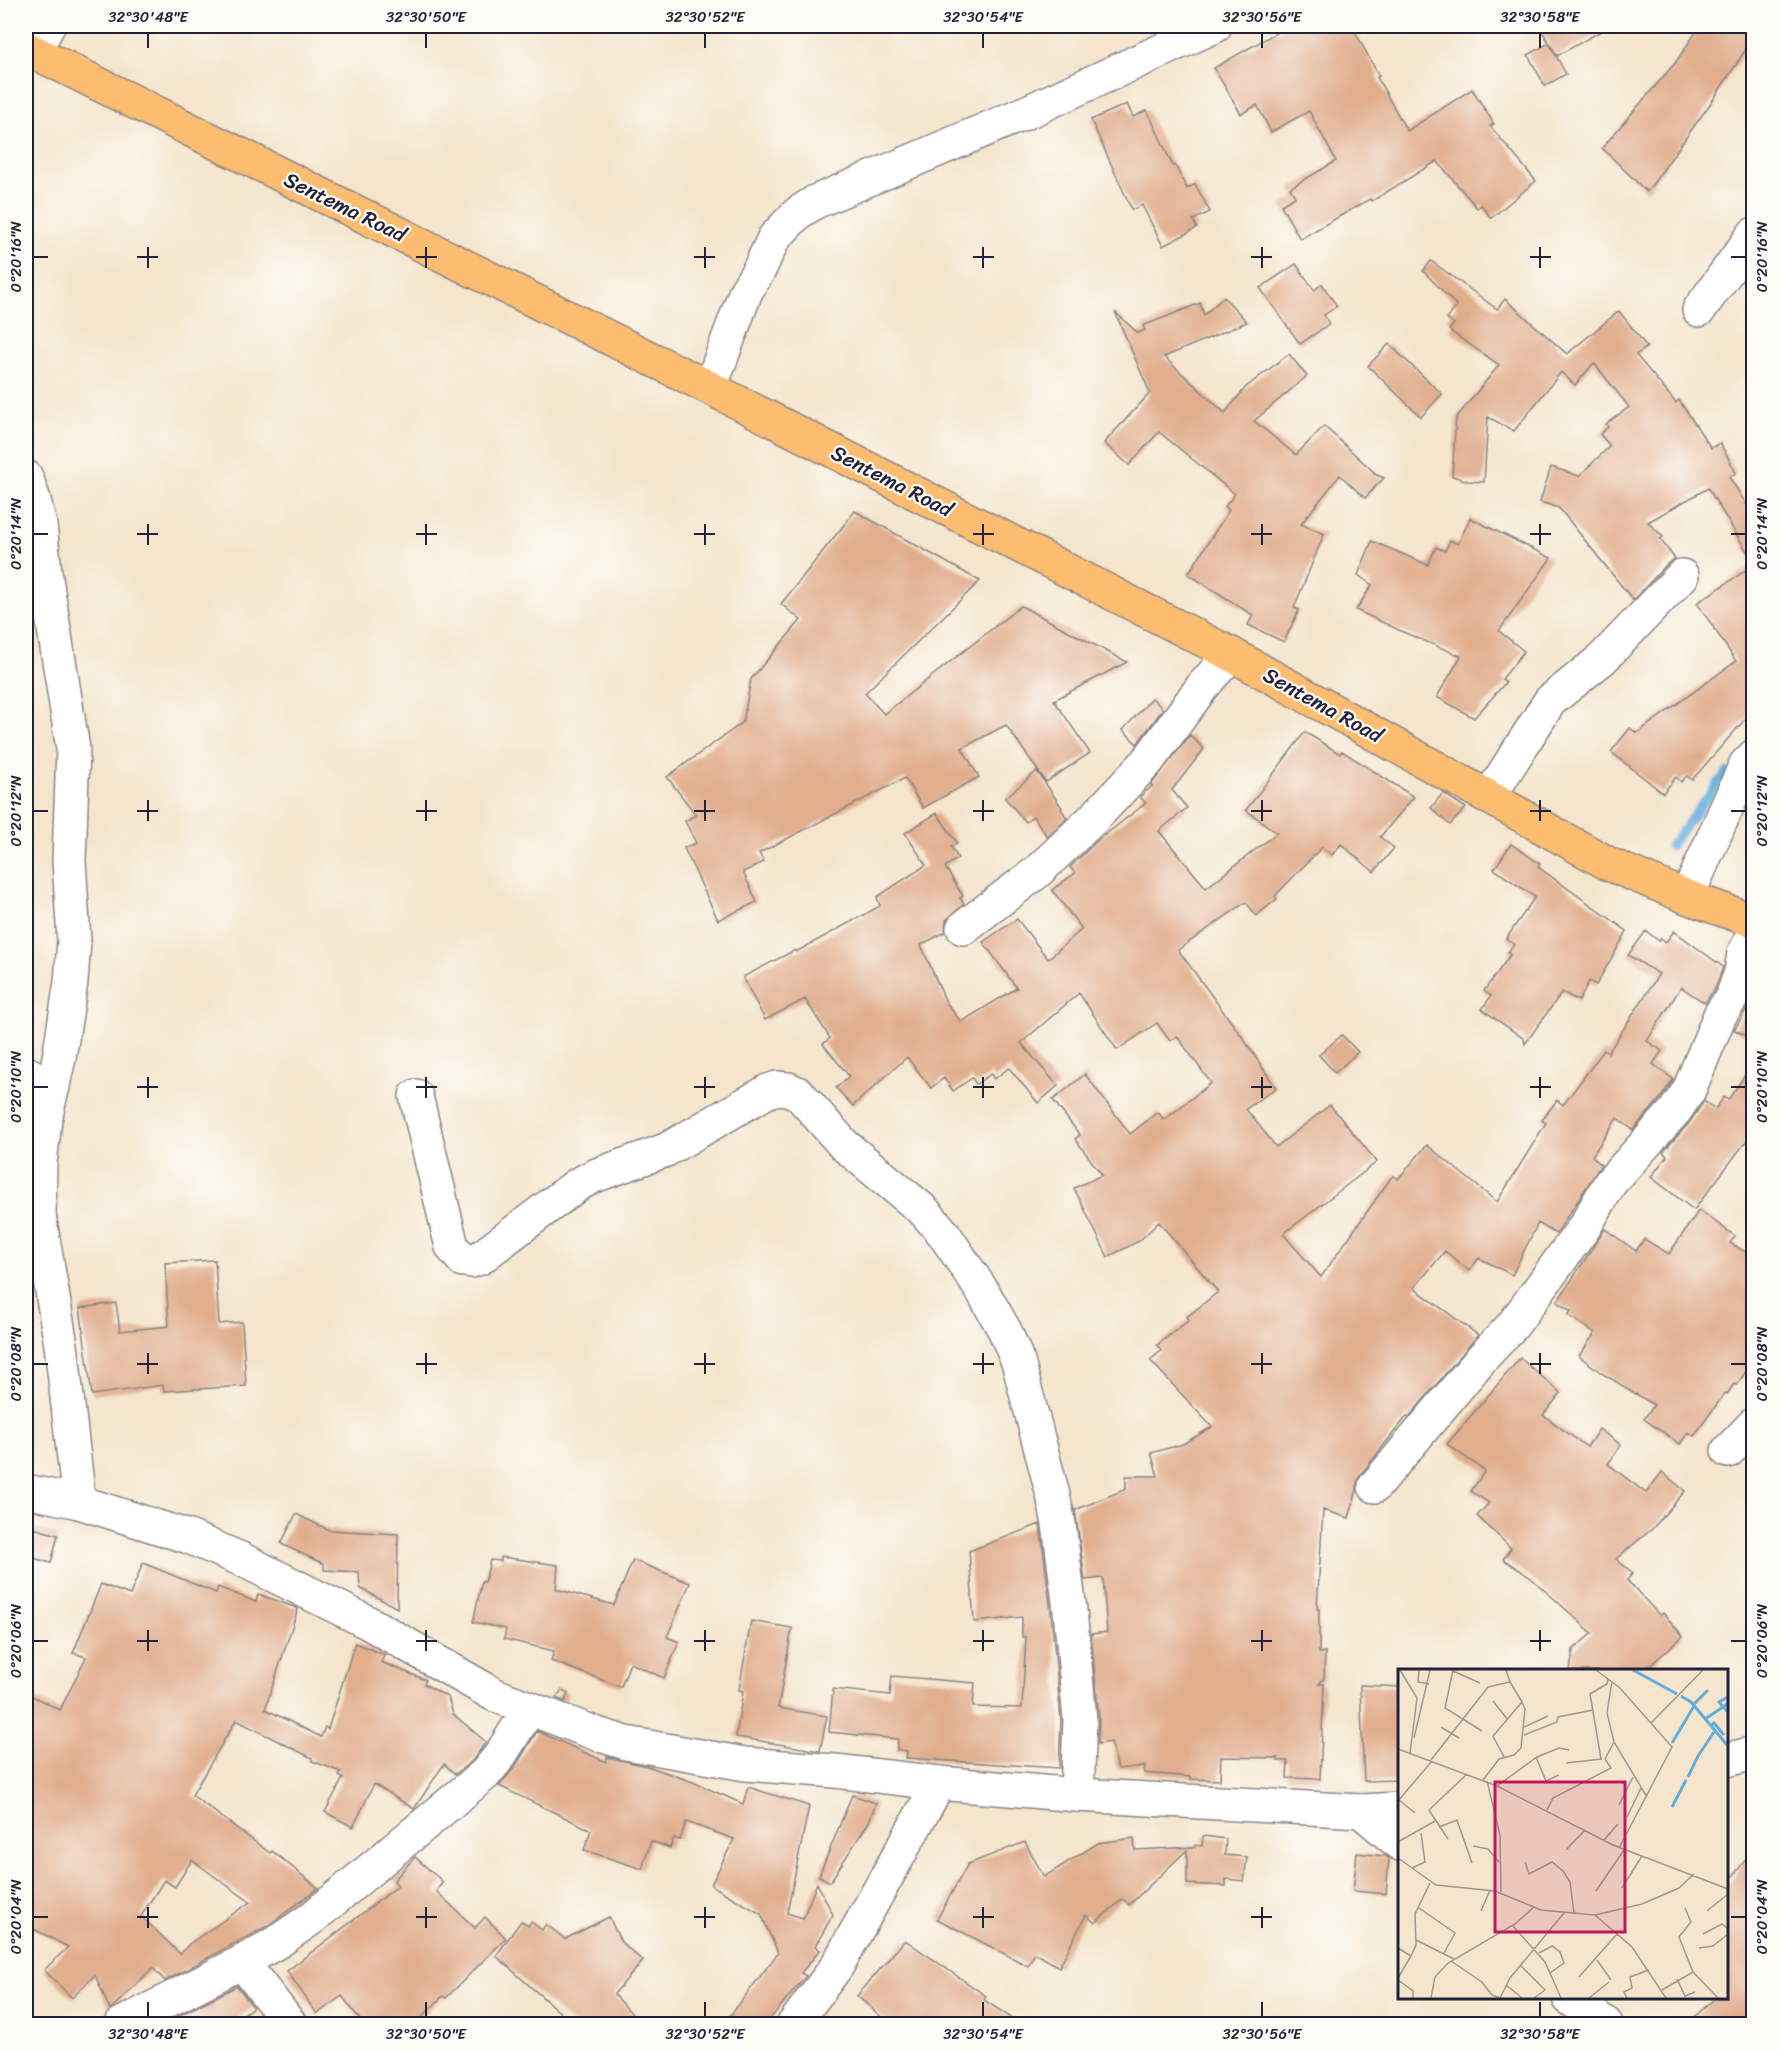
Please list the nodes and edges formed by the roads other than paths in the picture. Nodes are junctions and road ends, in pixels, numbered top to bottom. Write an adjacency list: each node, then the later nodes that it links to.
1 (1215, 26): 5 (street)
2 (36, 42): 5 (main road, Sentema Road)
3 (1754, 234): 4 (street)
4 (1699, 310)
5 (710, 388): 8 (main road, Sentema Road)
6 (26, 477): 15 (street)
7 (1682, 576): 10 (street)
8 (1231, 654): 10 (main road, Sentema Road); 13 (street)
9 (1754, 756): 11 (street)
10 (1489, 797): 11 (main road, Sentema Road)
11 (1687, 897): 12 (main road, Sentema Road)
12 (1754, 921)
13 (963, 927)
14 (1754, 935): 19 (street)
15 (39, 1080): 21 (street)
16 (416, 1096): 26 (street)
17 (1754, 1424): 18 (street)
18 (1728, 1451)
19 (1375, 1486)
20 (26, 1491): 21 (street)
21 (80, 1502): 22 (street)
22 (530, 1708): 25 (street); 30 (street)
23 (1754, 1753): 24 (street)
24 (1728, 1760)
25 (939, 1784): 26 (street); 34 (street)
26 (1077, 1795): 28 (street)
27 (1398, 1809): 28 (street)
28 (1361, 1811): 29 (street)
29 (1398, 1842)
30 (242, 1962): 32 (street); 33 (street)
31 (1570, 1999): 35 (street)
32 (122, 2025)
33 (290, 2025)
34 (794, 2025)
35 (1606, 2025)

